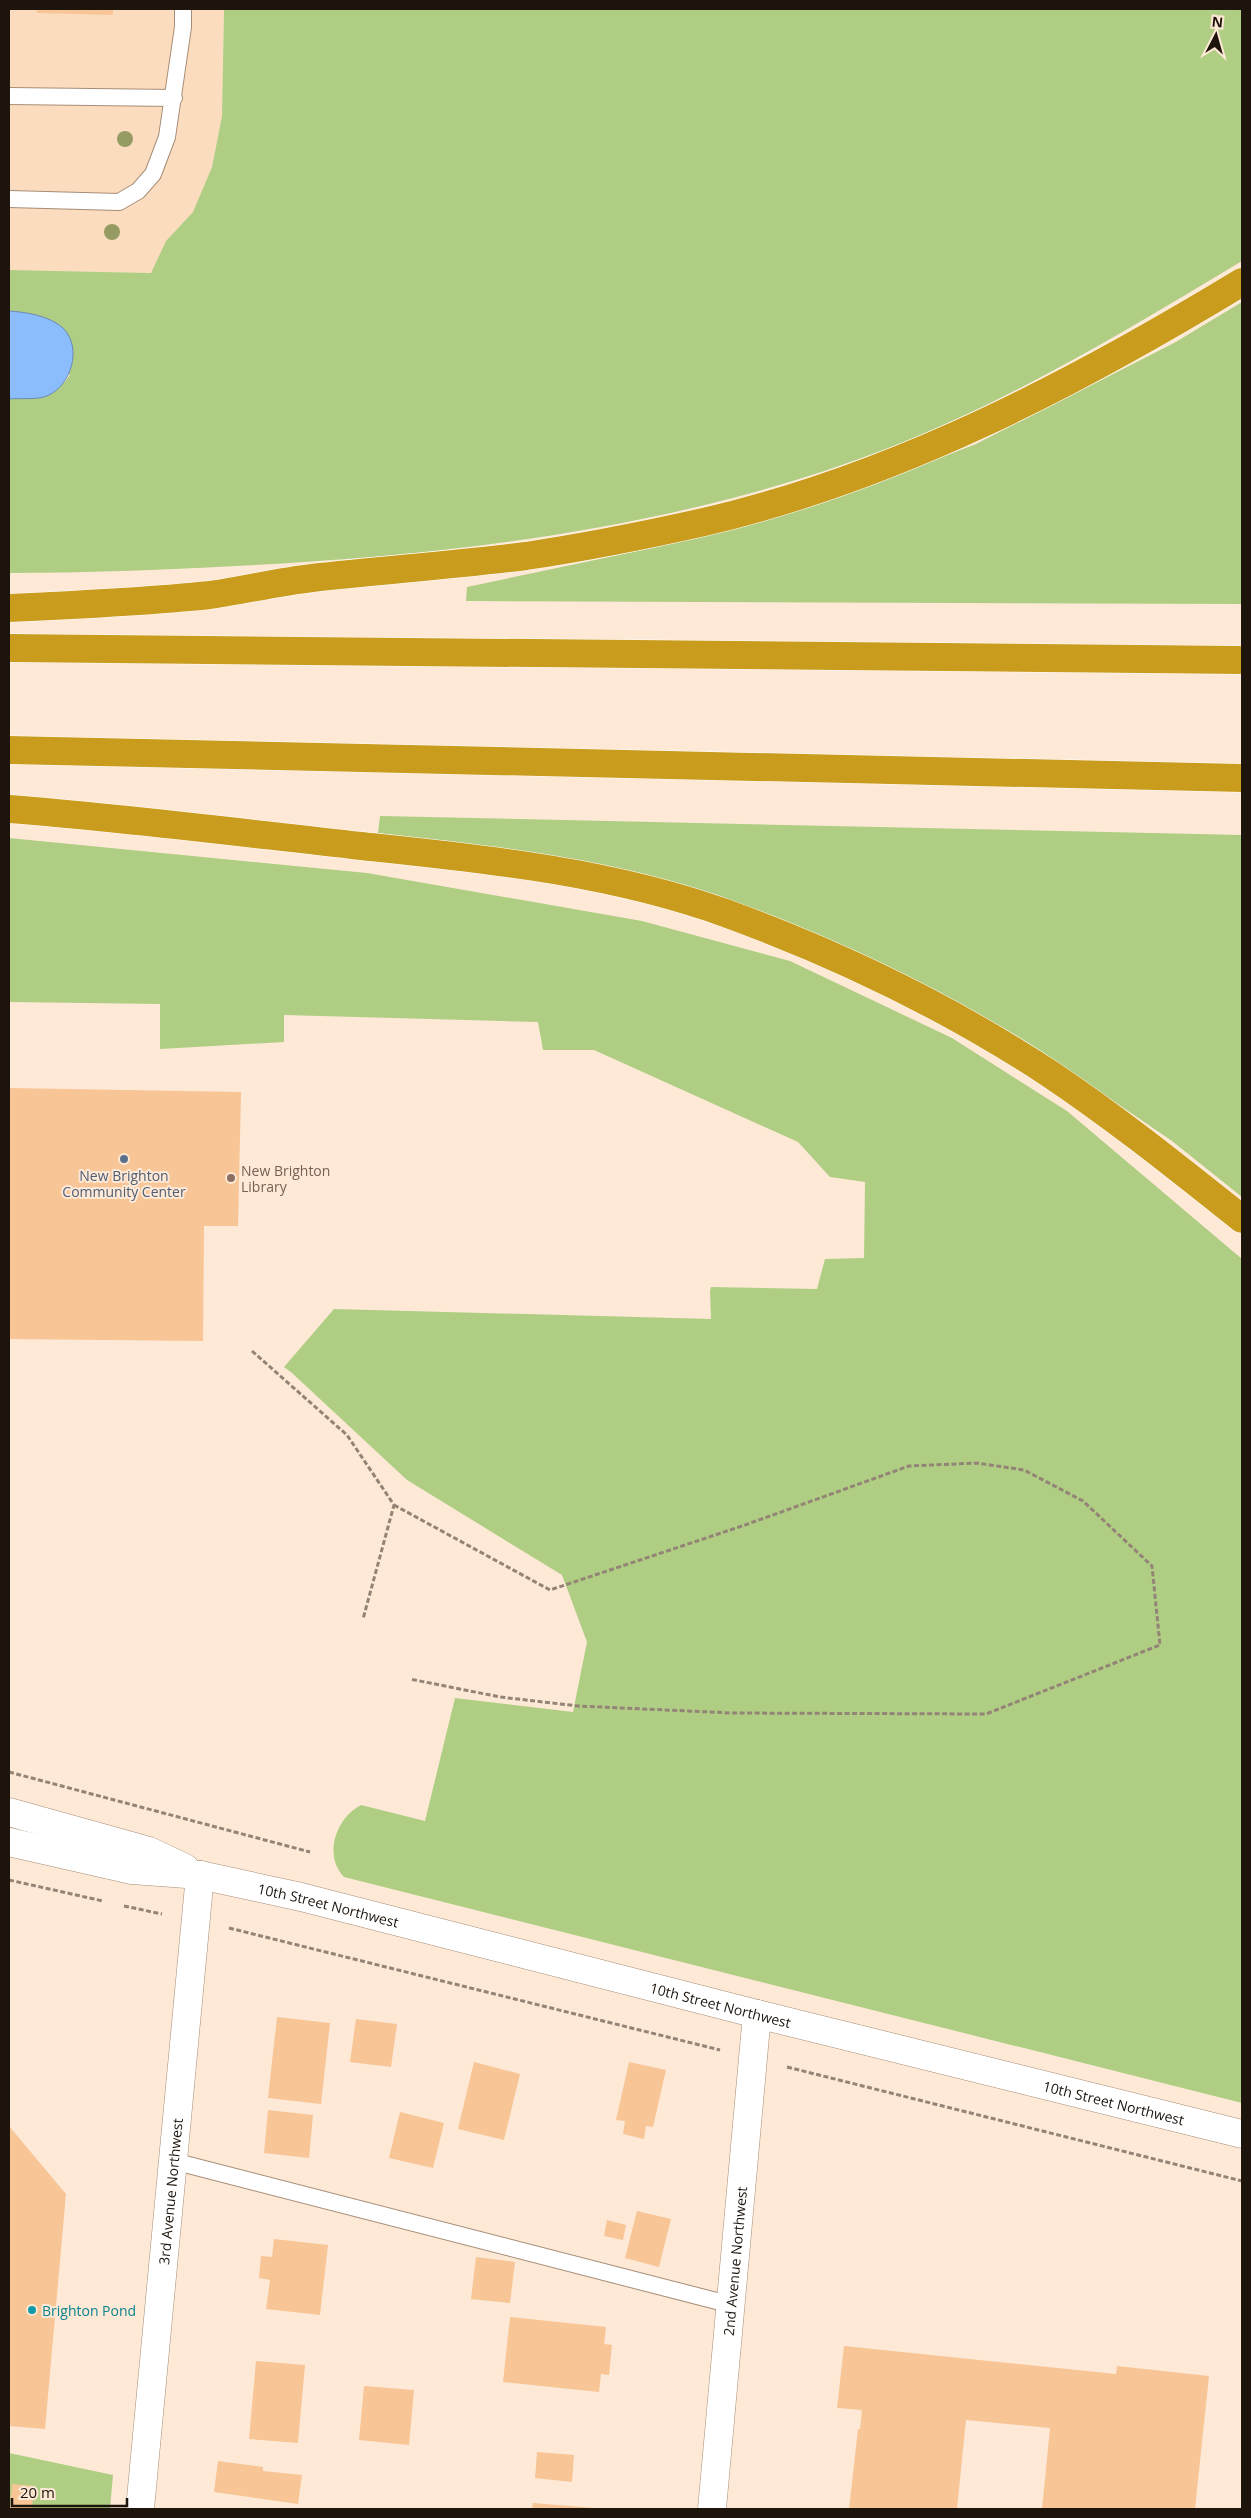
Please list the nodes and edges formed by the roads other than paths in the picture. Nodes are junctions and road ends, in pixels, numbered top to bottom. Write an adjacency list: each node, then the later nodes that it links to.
1 (184, 9): 3 (lane)
2 (9, 96): 3 (lane)
3 (174, 98): 4 (lane)
4 (9, 199)
5 (1242, 282): 6 (highway)
6 (9, 608)
7 (9, 648): 8 (highway)
8 (1242, 660)
9 (9, 750): 10 (highway)
10 (1242, 778)
11 (9, 809): 12 (highway)
12 (1242, 1219)
13 (9, 1812): 15 (street, 10th Street Northwest)
14 (9, 1842): 15 (street, 10th Street Northwest)
15 (200, 1875): 16 (street, 10th Street Northwest); 18 (street, 3rd Avenue Northwest)
16 (757, 2014): 17 (street, 10th Street Northwest); 19 (street, 2nd Avenue Northwest)
17 (1242, 2134)
18 (173, 2161): 19 (lane); 20 (street, 3rd Avenue Northwest)
19 (732, 2305): 21 (street, 2nd Avenue Northwest)
20 (140, 2509)
21 (712, 2509)

